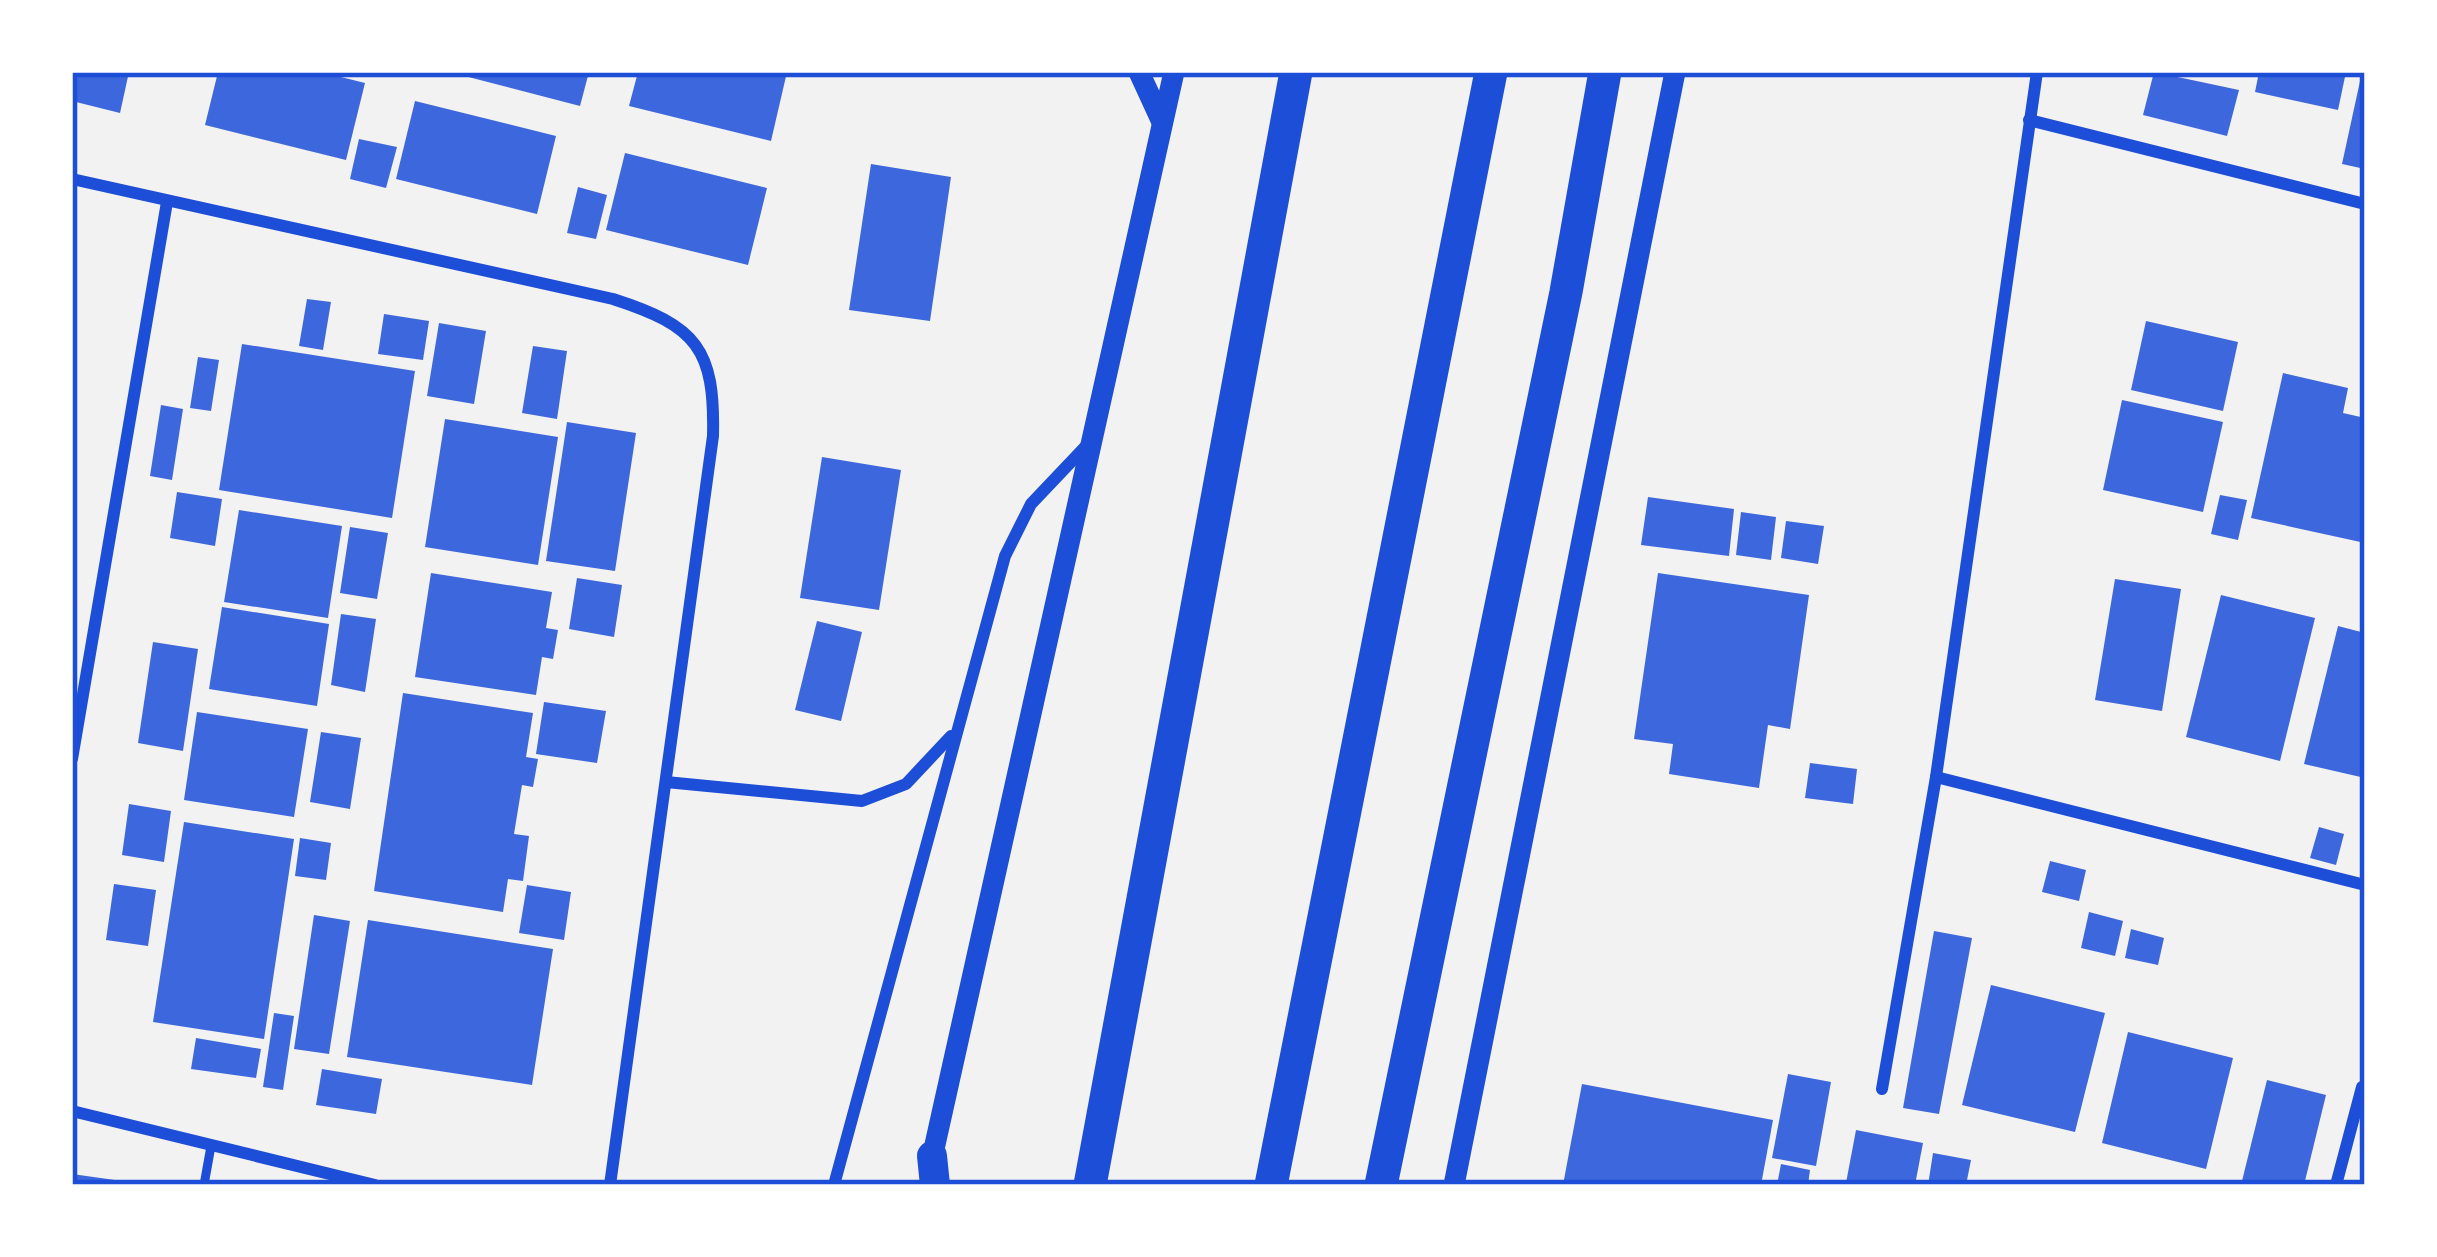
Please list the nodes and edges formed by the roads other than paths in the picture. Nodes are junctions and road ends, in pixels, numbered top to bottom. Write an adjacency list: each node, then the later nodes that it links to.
1 (1139, 72): 9 (street)
2 (1174, 72): 9 (street)
3 (1297, 72): 28 (highway)
4 (1491, 72): 29 (highway)
5 (1605, 72): 30 (highway)
6 (1675, 72): 31 (street)
7 (2036, 72): 8 (street)
8 (2029, 120): 12 (street); 16 (street)
9 (1162, 122): 13 (street)
10 (72, 179): 11 (street)
11 (167, 202): 15 (street); 17 (street)
12 (2365, 204)
13 (1097, 434): 14 (street); 23 (street)
14 (956, 730): 17 (street); 27 (street)
15 (72, 759)
16 (1936, 778): 18 (street); 20 (street)
17 (665, 782): 26 (street)
18 (2365, 886)
19 (2362, 1087): 32 (street)
20 (1882, 1089)
21 (72, 1111): 22 (street)
22 (211, 1146): 24 (lane); 25 (street)
23 (931, 1176)
24 (204, 1185)
25 (375, 1185)
26 (610, 1185)
27 (834, 1185)
28 (1090, 1185)
29 (1270, 1185)
30 (1382, 1185)
31 (1454, 1185)
32 (2336, 1185)

